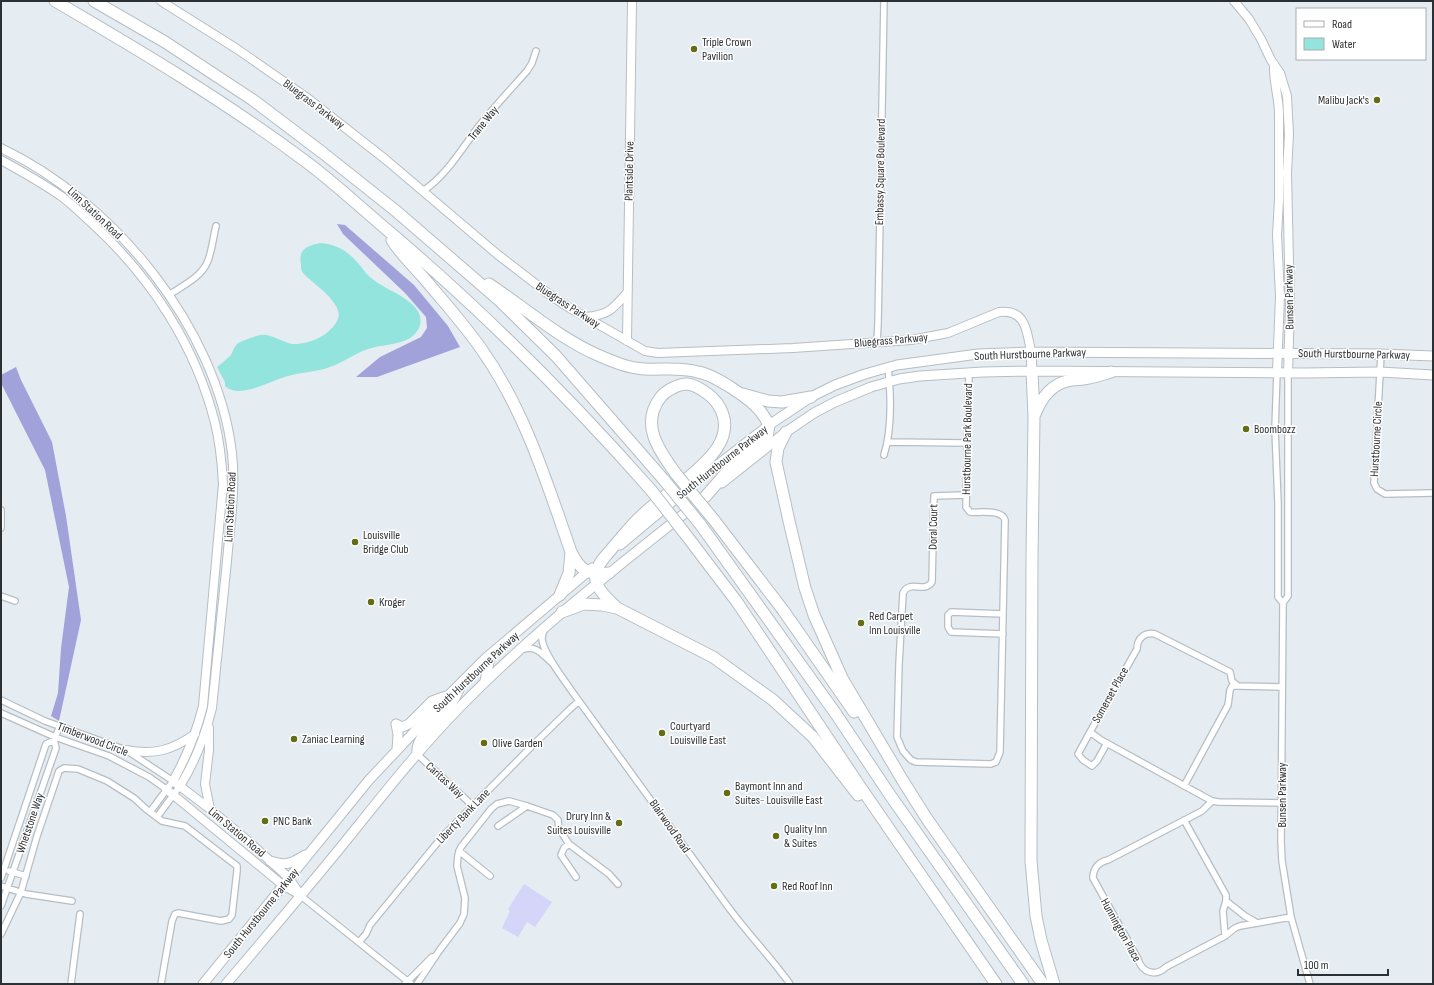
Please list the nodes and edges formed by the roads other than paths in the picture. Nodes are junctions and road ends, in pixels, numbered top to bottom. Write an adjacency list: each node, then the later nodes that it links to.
1 (55, 1): 13 (highway)
2 (94, 1): 14 (highway)
3 (161, 1): 11 (street, Bluegrass Parkway)
4 (632, 1): 15 (street, Plantside Drive)
5 (884, 1): 19 (street, Embassy Square Boulevard)
6 (1234, 1): 8 (street, Bunsen Parkway)
7 (536, 51): 11 (street, Trane Way)
8 (1274, 64): 21 (street, Bunsen Parkway); 22 (street, Bunsen Parkway)
9 (1, 148): 16 (street, Linn Station Road)
10 (1, 160): 75 (street, Linn Station Road)
11 (423, 191): 17 (street, Bluegrass Parkway)
12 (216, 226): 16 (street)
13 (384, 227): 47 (highway); 102 (highway, bridge)
14 (447, 255): 34 (highway); 131 (highway, bridge)
15 (626, 294): 17 (street); 18 (street, Plantside Drive)
16 (169, 295): 72 (street, Linn Station Road)
17 (585, 317): 18 (street, Bluegrass Parkway)
18 (627, 341): 19 (street, Bluegrass Parkway)
19 (877, 342): 20 (street, Bluegrass Parkway)
20 (1032, 352): 21 (main road, South Hurstbourne Parkway); 25 (main road, South Hurstbourne Parkway); 26 (main road)
21 (1277, 353): 22 (main road, South Hurstbourne Parkway); 29 (street, Bunsen Parkway)
22 (1289, 353): 23 (main road, South Hurstbourne Parkway); 31 (street, Bunsen Parkway)
23 (1381, 354): 24 (main road, South Hurstbourne Parkway); 30 (street, Hurstbourne Circle)
24 (1433, 356)
25 (888, 368): 33 (street); 35 (main road, South Hurstbourne Parkway)
26 (1032, 371): 27 (main road, South Hurstbourne Parkway); 28 (main road, South Hurstbourne Parkway); 36 (highway)
27 (968, 372): 33 (main road, South Hurstbourne Parkway); 40 (street, Hurstbourne Park Boulevard)
28 (1111, 372): 29 (main road, South Hurstbourne Parkway); 36 (highway)
29 (1277, 372): 31 (main road, South Hurstbourne Parkway); 55 (street, Bunsen Parkway)
30 (1380, 372): 31 (main road, South Hurstbourne Parkway); 32 (main road, South Hurstbourne Parkway); 42 (street, Hurstbourne Circle)
31 (1288, 373): 55 (street, Bunsen Parkway)
32 (1433, 375)
33 (890, 382): 38 (main road, South Hurstbourne Parkway); 39 (street)
34 (734, 391): 35 (highway); 37 (highway)
35 (811, 397): 37 (main road, South Hurstbourne Parkway)
36 (1034, 417): 133 (highway)
37 (769, 425): 44 (highway); 48 (main road, South Hurstbourne Parkway)
38 (786, 432): 44 (main road, South Hurstbourne Parkway); 82 (highway)
39 (888, 442): 40 (street); 41 (street)
40 (966, 443): 43 (street, Hurstbourne Park Boulevard)
41 (884, 455)
42 (1433, 493)
43 (965, 496): 49 (street, Doral Court); 58 (street, Hurstbourne Park Boulevard)
44 (705, 497): 50 (main road, South Hurstbourne Parkway)
45 (1, 510): 46 (street)
46 (1, 528)
47 (571, 552): 51 (highway); 52 (highway)
48 (603, 559): 51 (highway); 82 (highway, bridge)
49 (933, 566): 60 (street, Hurstbourne Park Boulevard)
50 (609, 573): 51 (highway)
51 (593, 576): 52 (main road, South Hurstbourne Parkway); 56 (highway); 57 (main road, South Hurstbourne Parkway)
52 (560, 595): 62 (main road, South Hurstbourne Parkway)
53 (1, 596): 54 (street)
54 (15, 601)
55 (1283, 603): 67 (street, Bunsen Parkway)
56 (618, 608): 57 (highway); 102 (highway)
57 (562, 612): 59 (main road, South Hurstbourne Parkway)
58 (1003, 614): 60 (street, Hurstbourne Park Boulevard); 60 (street)
59 (545, 627): 61 (main road, South Hurstbourne Parkway); 63 (street, Blairwood Road)
60 (1003, 634)
61 (519, 650): 63 (street, Blairwood Road); 65 (main road, South Hurstbourne Parkway)
62 (486, 658): 64 (main road, South Hurstbourne Parkway); 65 (main road)
63 (554, 665): 70 (street, Blairwood Road)
64 (464, 679): 68 (main road, South Hurstbourne Parkway); 80 (main road)
65 (484, 682): 80 (main road, South Hurstbourne Parkway)
66 (1238, 686): 67 (street); 74 (street, Somerset Place); 84 (street)
67 (1282, 687): 88 (street, Bunsen Parkway)
68 (448, 696): 79 (main road, South Hurstbourne Parkway); 79 (main road)
69 (1, 700): 73 (street, Timberwood Circle)
70 (579, 702): 89 (street, Liberty Bank Lane); 129 (street, Blairwood Road)
71 (1, 713): 76 (street, Timberwood Circle)
72 (208, 721): 83 (street, Linn Station Road); 91 (street)
73 (60, 726): 76 (street, Whetstone Way); 78 (street, Timberwood Circle)
74 (1090, 732): 77 (street, Somerset Place); 77 (street)
75 (195, 734): 78 (street); 81 (street, Linn Station Road)
76 (54, 738): 85 (street, Timberwood Circle); 100 (street, Whetstone Way); 101 (street, Whetstone Way)
77 (1107, 743): 84 (street, Somerset Place)
78 (126, 750): 81 (street, Timberwood Circle)
79 (397, 750): 98 (main road, South Hurstbourne Parkway)
80 (417, 754): 89 (street, Caritas Way); 112 (main road, South Hurstbourne Parkway)
81 (173, 781): 83 (street, Timberwood Circle); 85 (street)
82 (903, 781): 132 (highway)
83 (180, 786): 86 (street); 91 (street, Linn Station Road)
84 (1184, 786): 87 (street, Somerset Place)
85 (166, 789): 86 (street, Timberwood Circle); 92 (street)
86 (174, 795): 93 (street); 107 (street, Timberwood Circle)
87 (1212, 801): 88 (street, Somerset Place); 94 (street, Hunnington Place)
88 (1282, 803): 117 (street, Bunsen Parkway)
89 (473, 806): 121 (street, Liberty Bank Lane)
90 (527, 806): 95 (street); 96 (street); 97 (street)
91 (210, 810): 99 (street, Linn Station Road)
92 (150, 812): 93 (street); 103 (street)
93 (157, 817): 125 (street)
94 (1184, 820): 114 (street); 120 (street, Hunnington Place)
95 (498, 826)
96 (569, 844): 105 (street); 108 (street)
97 (459, 851): 104 (street); 122 (street)
98 (308, 854): 99 (main road); 107 (main road, South Hurstbourne Parkway)
99 (270, 861): 107 (street, Linn Station Road)
100 (3, 869): 101 (street); 106 (street, Whetstone Way)
101 (13, 872): 103 (street); 110 (street, Whetstone Way)
102 (922, 875): 130 (highway)
103 (26, 876): 111 (street)
104 (490, 876)
105 (576, 877)
106 (1, 878)
107 (286, 882): 112 (street, Linn Station Road); 126 (main road, South Hurstbourne Parkway)
108 (618, 884)
109 (1, 886): 110 (street)
110 (8, 888): 111 (street); 115 (street, Whetstone Way)
111 (20, 892): 113 (street); 119 (street)
112 (301, 896): 121 (street, Linn Station Road); 127 (main road, South Hurstbourne Parkway)
113 (72, 901)
114 (1226, 901): 118 (street); 120 (street)
115 (1, 906)
116 (80, 914): 124 (street)
117 (1291, 917): 118 (street, Hunnington Place); 134 (street, Bunsen Parkway)
118 (1258, 923): 120 (street, Hunnington Place)
119 (1, 934)
120 (1225, 936)
121 (359, 942): 123 (street, Linn Station Road)
122 (439, 951): 123 (street); 128 (street)
123 (408, 983)
124 (71, 984)
125 (161, 984)
126 (203, 984)
127 (226, 984)
128 (417, 984)
129 (790, 984)
130 (996, 984)
131 (1023, 984)
132 (1043, 984)
133 (1054, 984)
134 (1310, 984)

